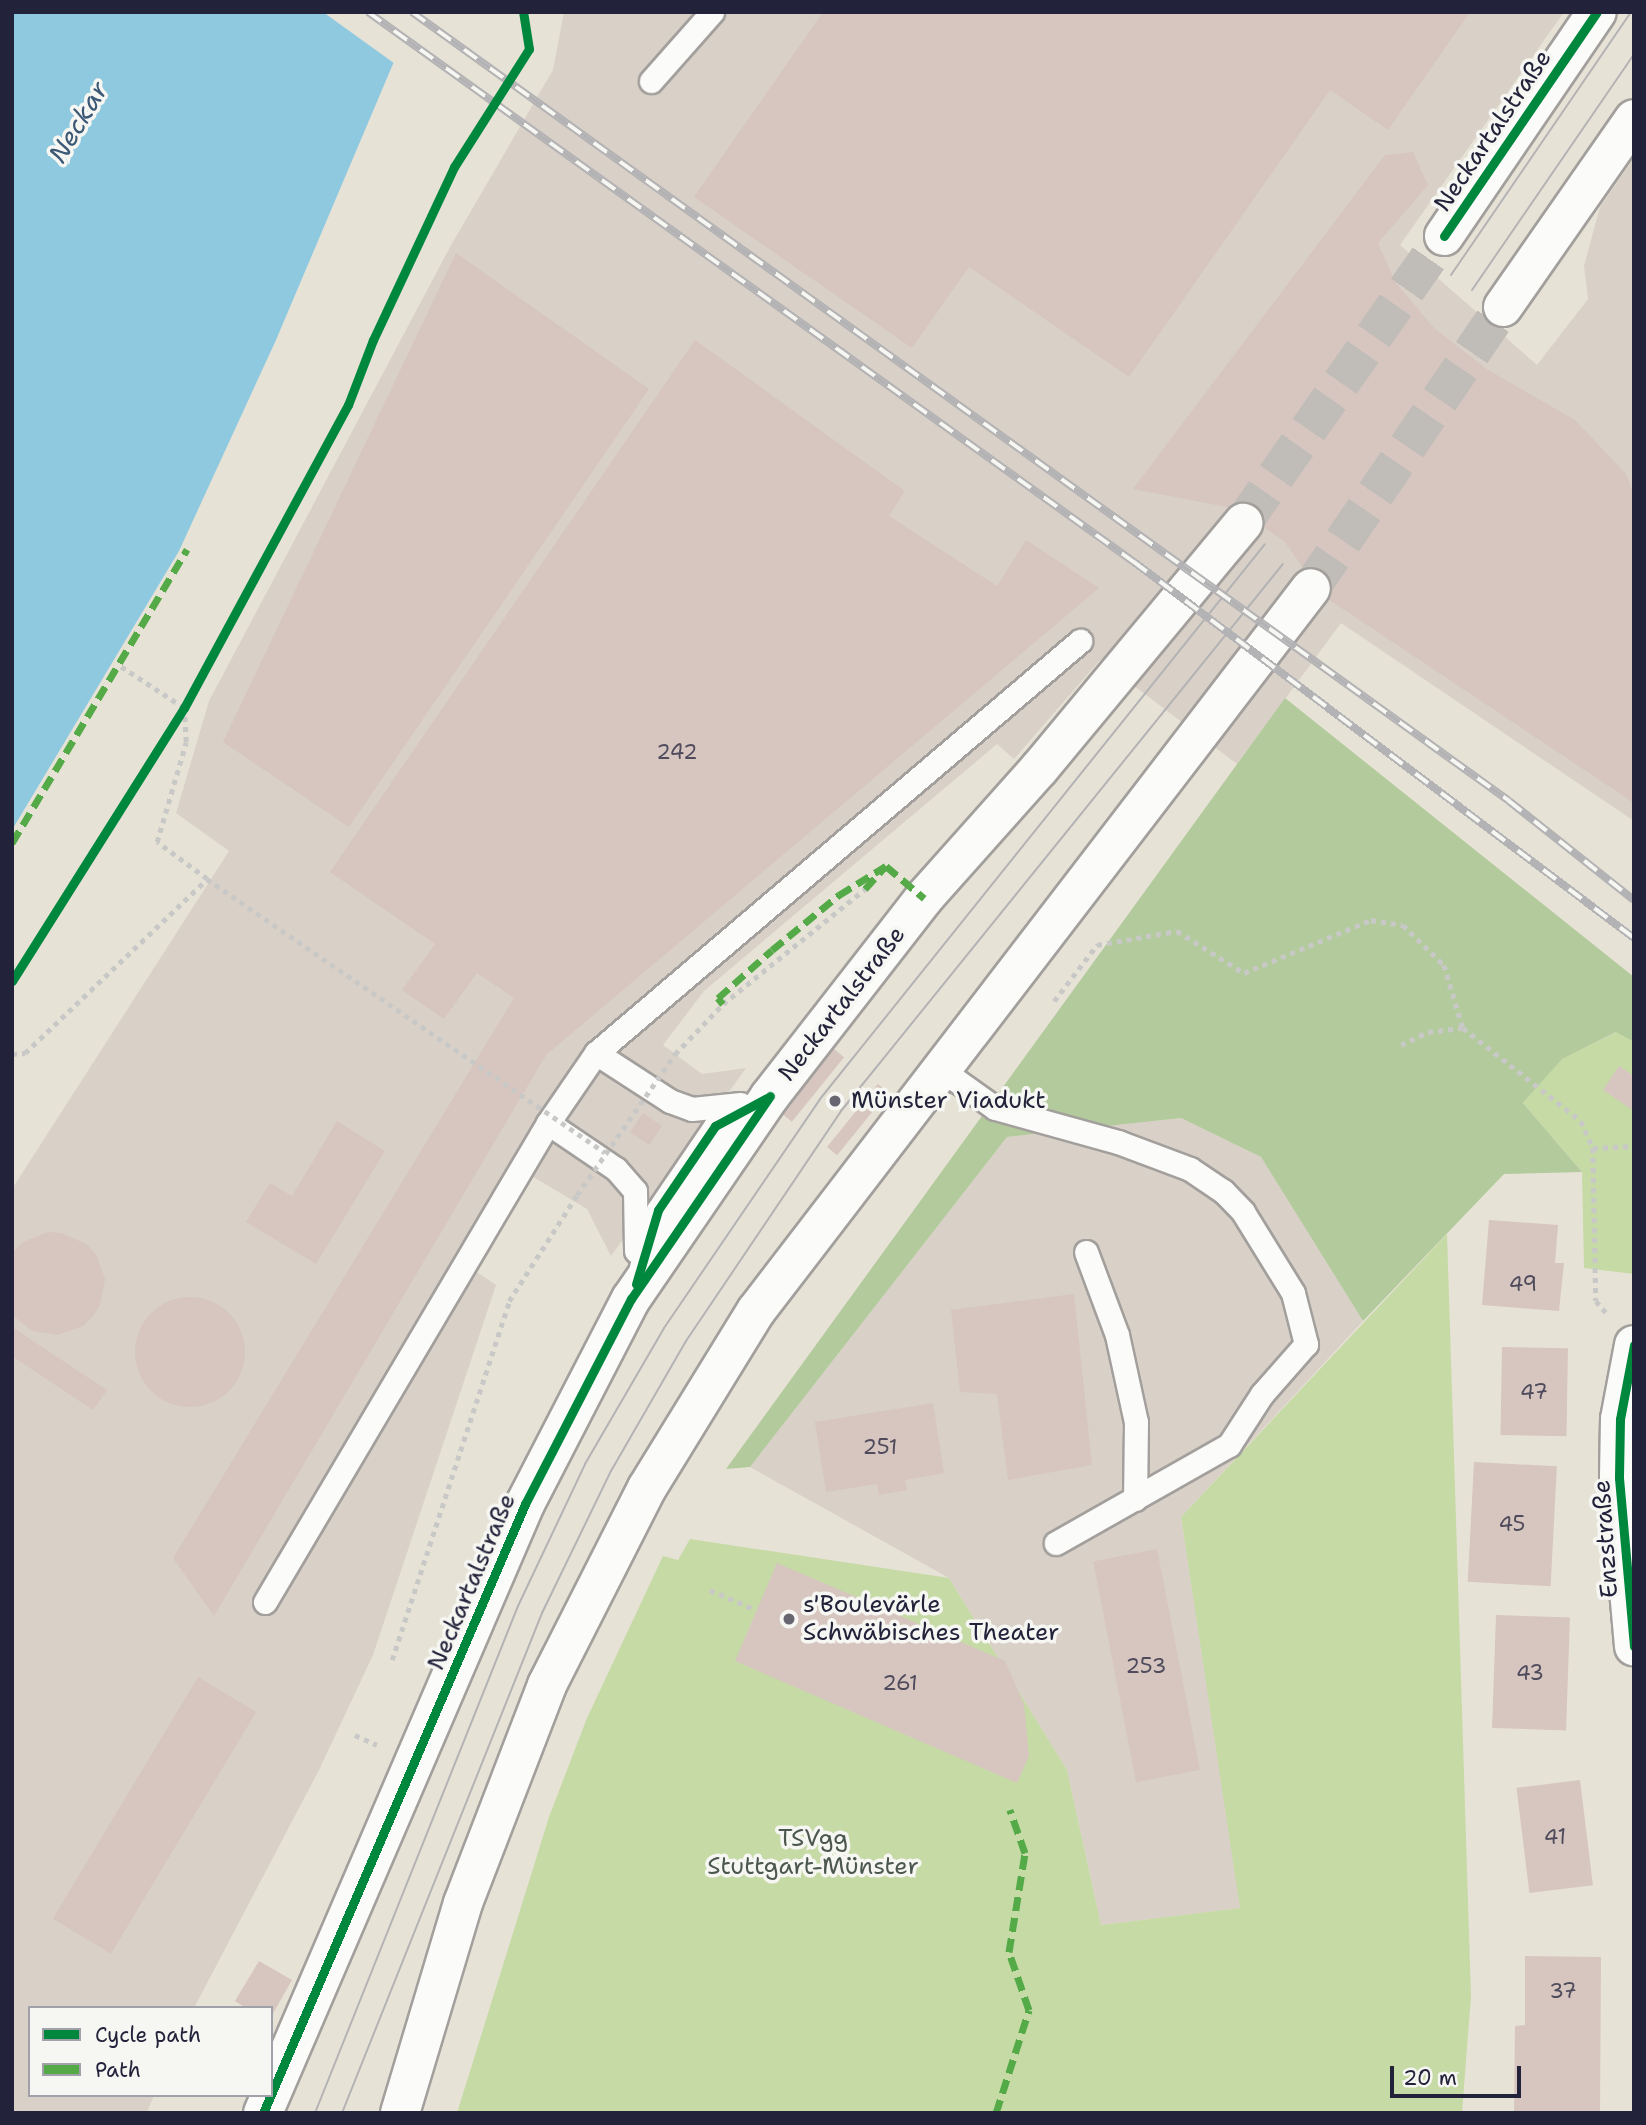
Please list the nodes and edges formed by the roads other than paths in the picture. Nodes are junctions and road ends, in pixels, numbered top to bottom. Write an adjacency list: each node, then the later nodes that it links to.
1 (712, 12): 3 (lane)
2 (1597, 12): 5 (main road, Neckartalstraße)
3 (651, 81)
4 (1634, 119): 6 (main road)
5 (1444, 236)
6 (1503, 307)
7 (1243, 523): 12 (main road, Neckartalstraße)
8 (1311, 588): 11 (main road)
9 (1080, 641): 10 (lane)
10 (596, 1053): 12 (lane); 13 (lane)
11 (939, 1069): 17 (lane); 22 (main road)
12 (771, 1096): 15 (main road, Neckartalstraße)
13 (548, 1123): 15 (lane); 19 (lane)
14 (1086, 1252): 17 (lane)
15 (631, 1299): 21 (main road, Neckartalstraße)
16 (1634, 1345): 20 (main road, Enzstraße)
17 (1135, 1499): 18 (lane)
18 (1056, 1543)
19 (265, 1602)
20 (1634, 1646)
21 (273, 2092)
22 (400, 2113)

